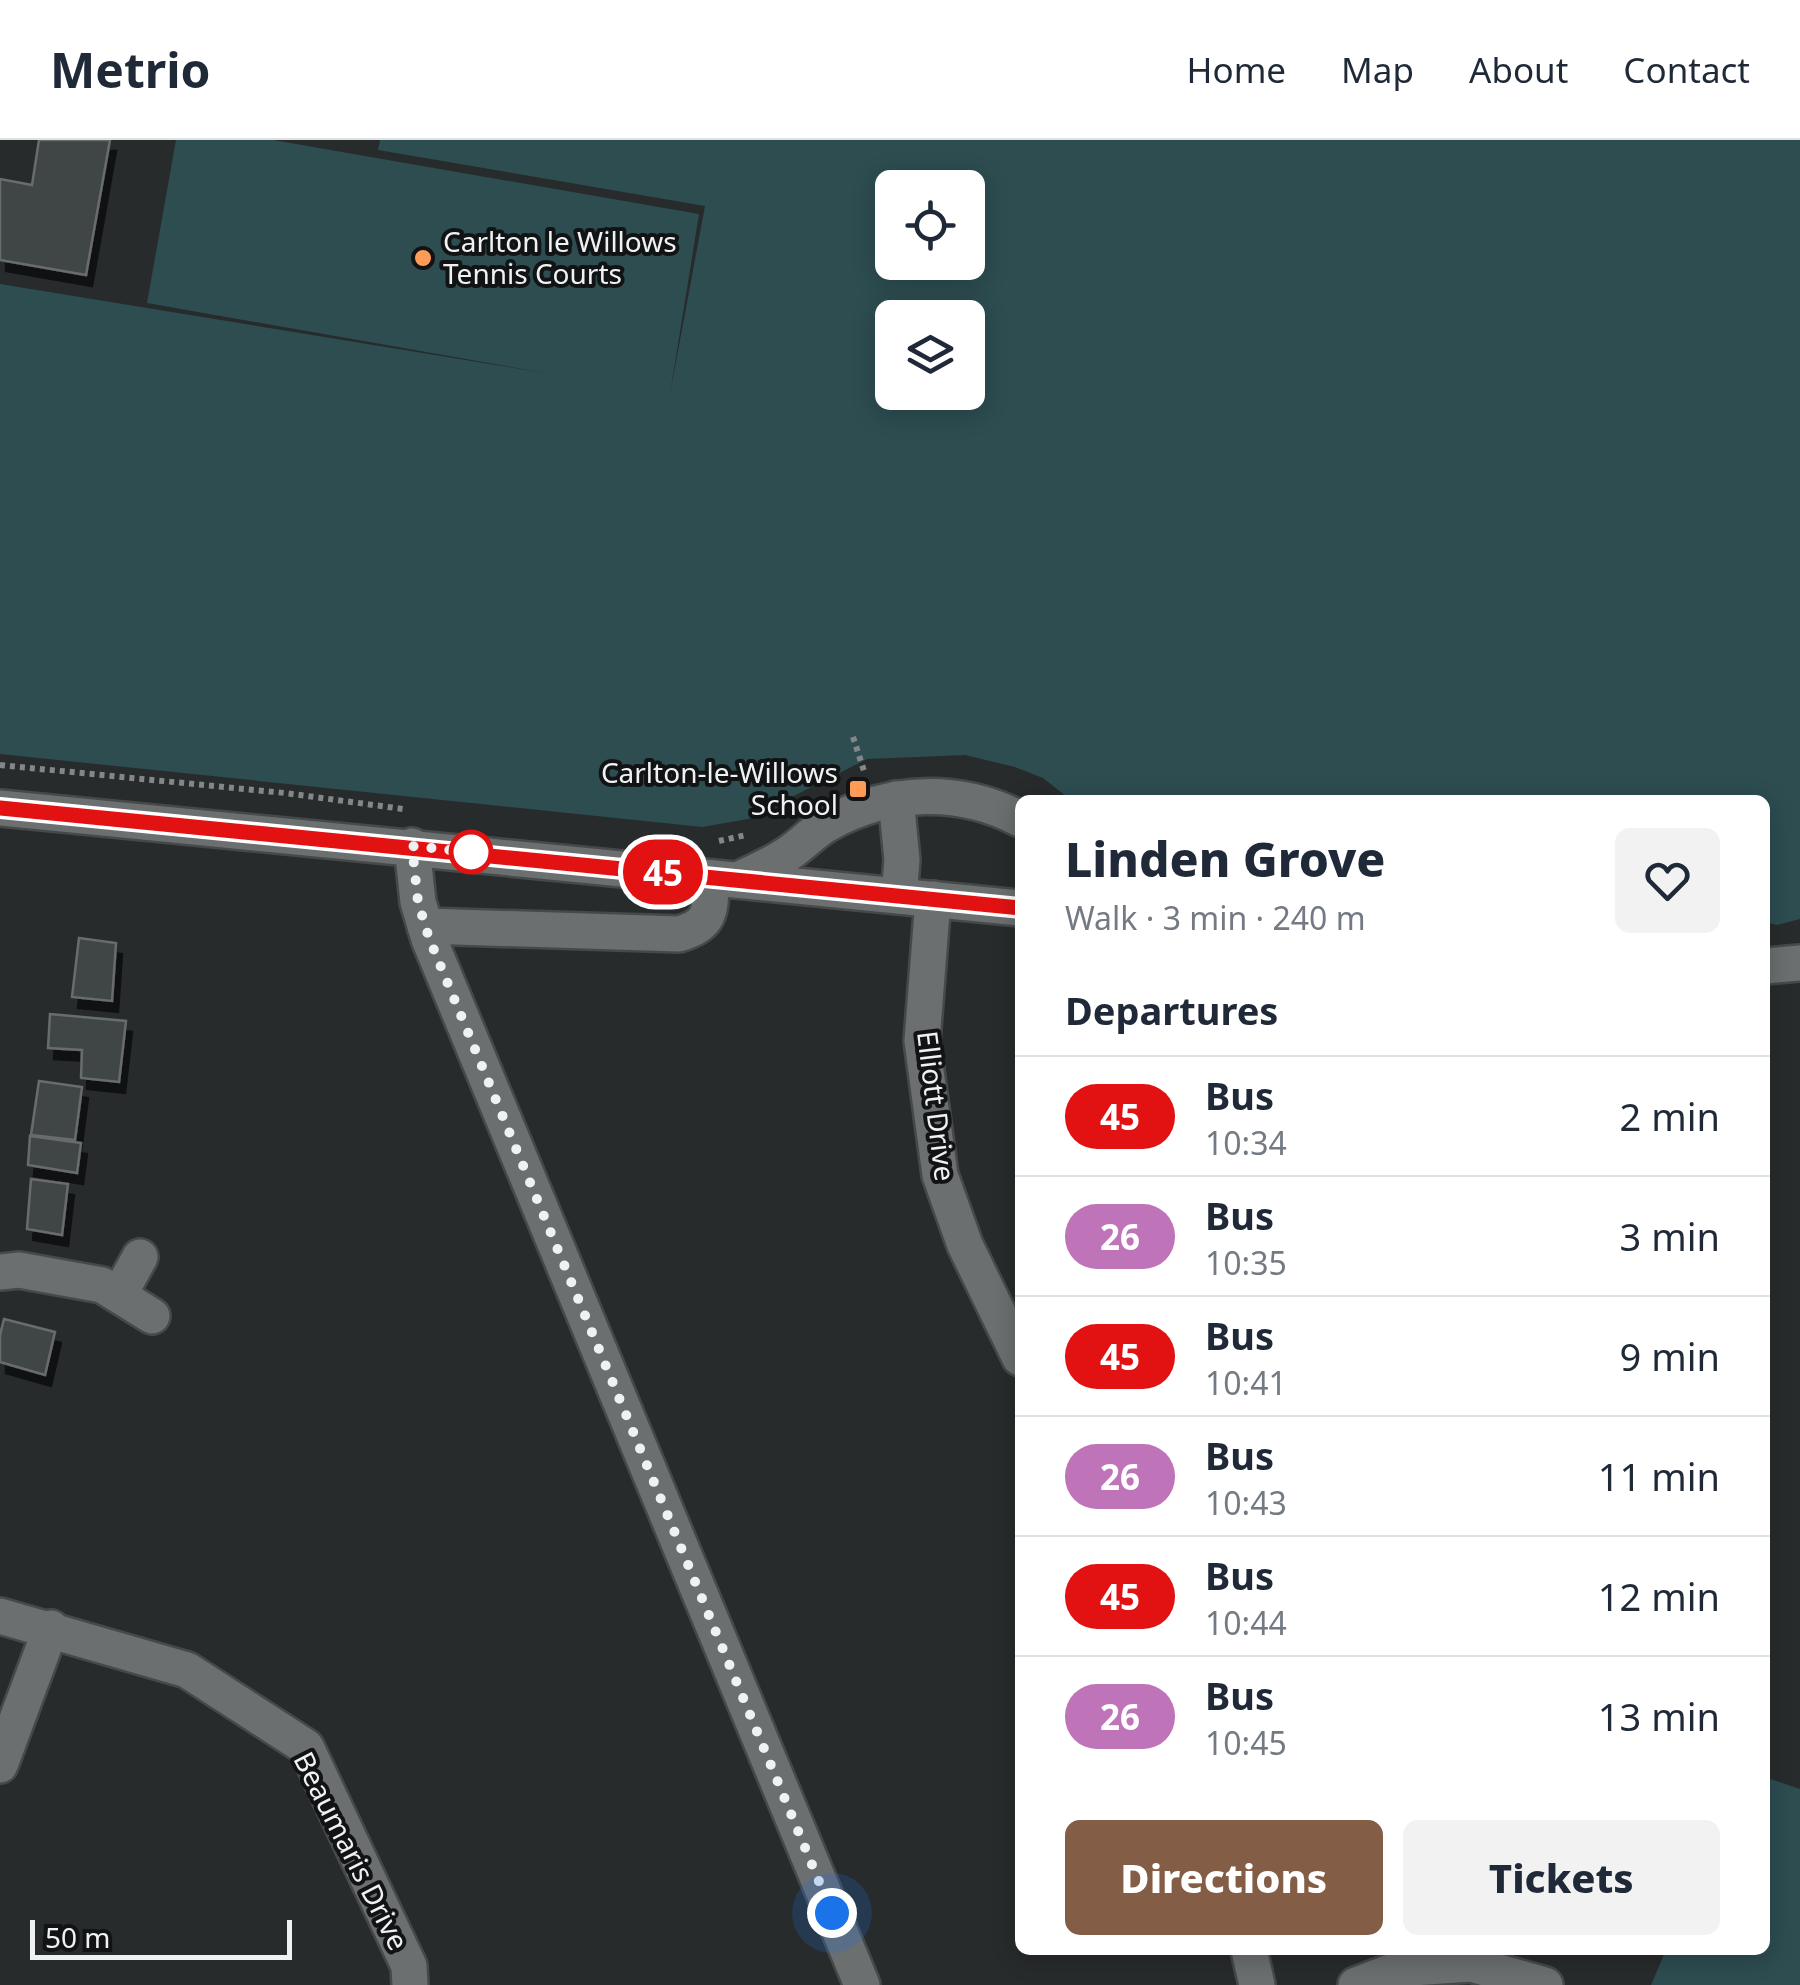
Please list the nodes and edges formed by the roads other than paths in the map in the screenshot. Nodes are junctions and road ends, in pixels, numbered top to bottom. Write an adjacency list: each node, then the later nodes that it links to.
1 (888, 787): 3 (street); 5 (street); 6 (street, Elliott Drive)
2 (0, 808): 4 (street)
3 (1015, 819)
4 (414, 828): 5 (street); 8 (street)
5 (721, 867): 6 (street); 8 (street)
6 (916, 898): 7 (street); 13 (street, Elliott Drive)
7 (1015, 908)
8 (425, 926): 19 (street)
9 (140, 1257): 11 (street)
10 (0, 1272): 11 (street)
11 (119, 1295): 12 (street)
12 (152, 1316)
13 (1015, 1344)
14 (0, 1616): 15 (street, Beaumaris Drive)
15 (51, 1628): 16 (street); 18 (street, Beaumaris Drive)
16 (0, 1765)
17 (1250, 1955): 20 (street)
18 (410, 1985)
19 (862, 1985)
20 (1257, 1985)
21 (1356, 1985): 22 (street)
22 (1545, 1985)

